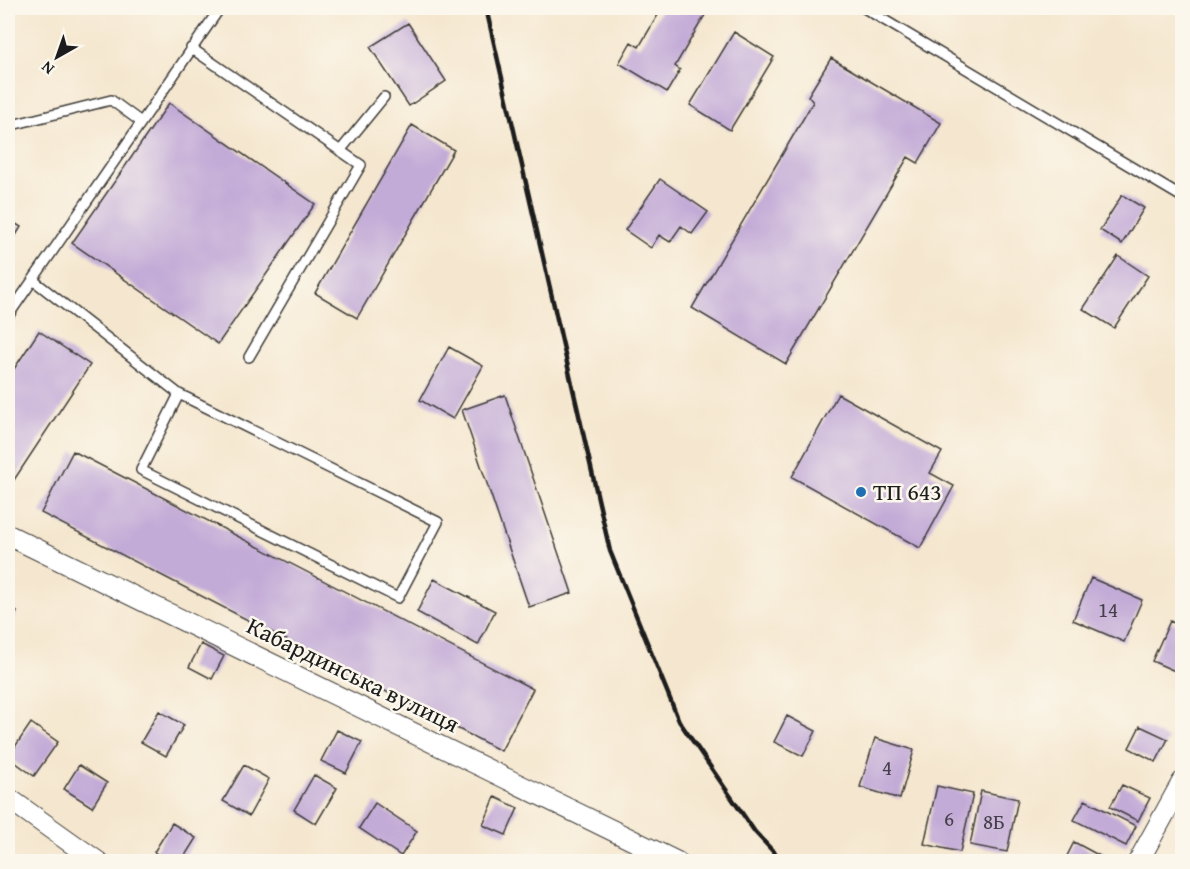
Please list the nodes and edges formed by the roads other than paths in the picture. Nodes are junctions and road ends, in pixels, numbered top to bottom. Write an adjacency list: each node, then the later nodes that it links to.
1 (220, 8): 3 (lane)
2 (864, 8): 8 (lane)
3 (191, 48): 5 (lane); 7 (lane)
4 (384, 97): 7 (lane)
5 (141, 122): 6 (lane); 9 (lane)
6 (8, 126)
7 (340, 151): 11 (lane)
8 (1182, 197)
9 (33, 280): 10 (lane); 12 (lane)
10 (8, 316)
11 (249, 357)
12 (179, 394): 12 (lane)
13 (8, 535): 17 (street, Кабардинська вулиця)
14 (1182, 782): 18 (street)
15 (8, 798): 16 (street)
16 (98, 861)
17 (677, 861)
18 (1138, 861)

